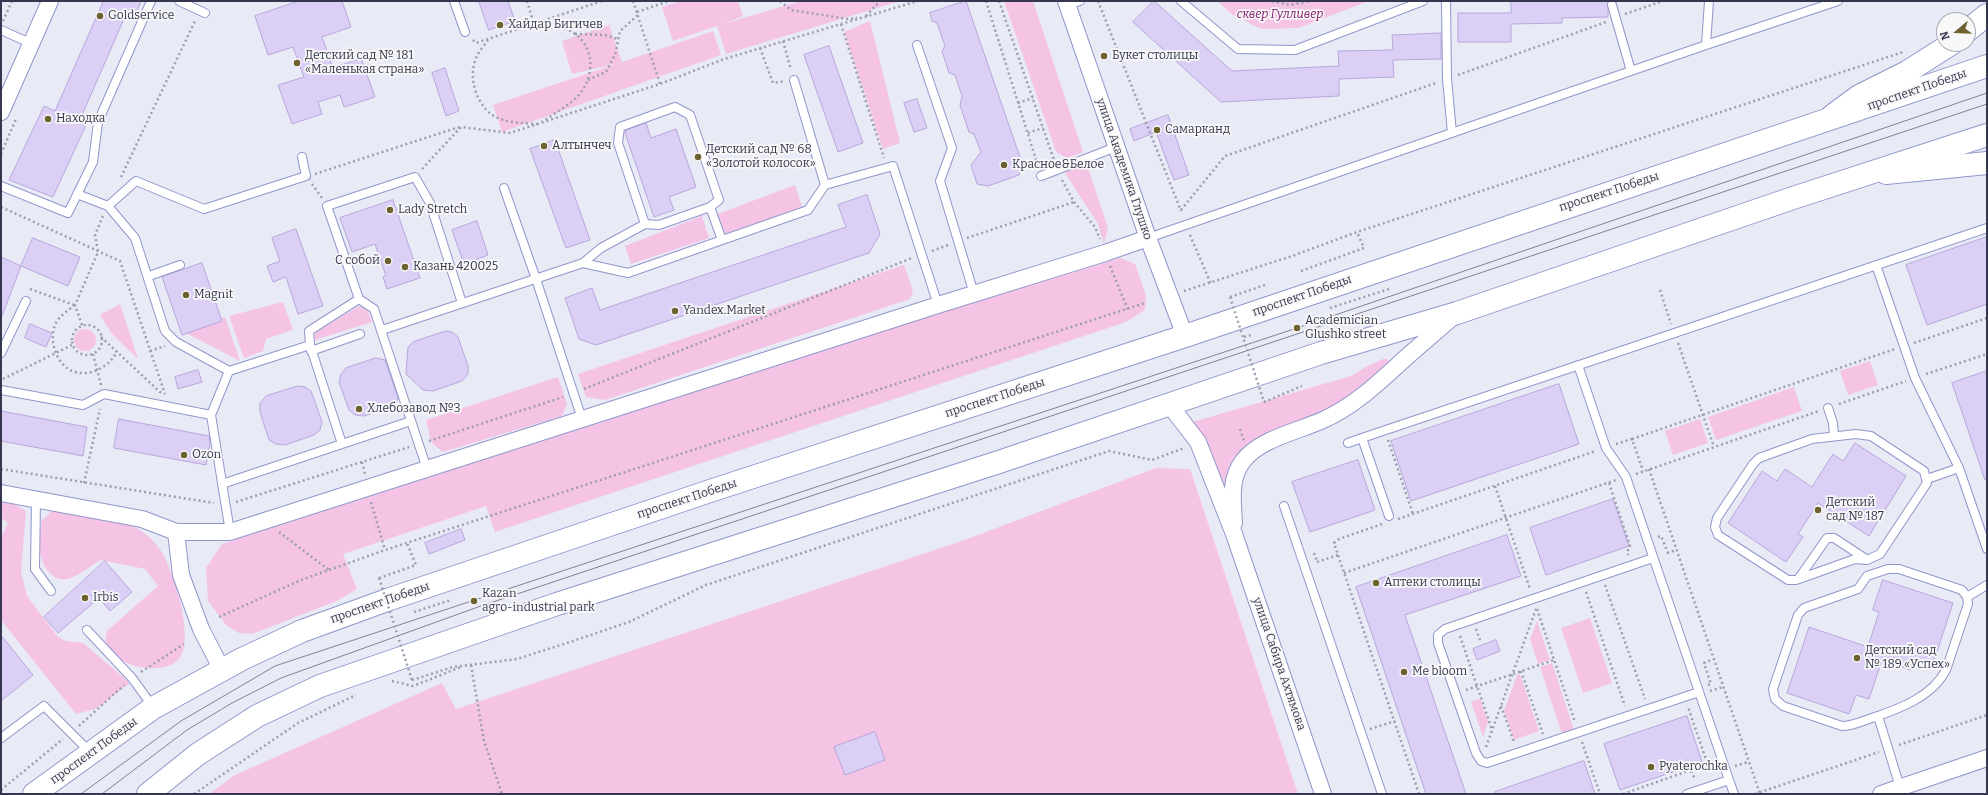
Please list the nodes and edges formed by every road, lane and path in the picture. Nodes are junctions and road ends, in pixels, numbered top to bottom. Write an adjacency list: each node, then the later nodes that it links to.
1 (12, 1): 34 (path)
2 (50, 1): 41 (street)
3 (151, 1): 76 (lane)
4 (179, 1): 26 (lane)
5 (454, 1): 36 (lane)
6 (527, 1): 31 (path)
7 (602, 1): 31 (path)
8 (633, 1): 27 (path)
9 (669, 1): 27 (path)
10 (780, 1): 29 (path)
11 (880, 1): 29 (path)
12 (918, 1): 29 (path)
13 (986, 1): 54 (path)
14 (999, 1): 53 (path)
15 (1098, 1): 82 (path)
16 (1181, 1): 19 (lane)
17 (1272, 1): 18 (path)
18 (1310, 1)
19 (1423, 1)
20 (1446, 1): 49 (lane)
21 (1663, 1): 30 (path)
22 (1709, 1): 43 (lane)
23 (1838, 1): 43 (lane)
24 (1071, 2): 63 (street, улица Академика Глушко)
25 (1612, 6): 30 (lane)
26 (202, 11): 72 (path)
27 (637, 14): 38 (path); 52 (path)
28 (1987, 15): 33 (main road)
29 (864, 17): 32 (path)
30 (1616, 18): 48 (lane); 49 (path)
31 (534, 24): 37 (path); 39 (path)
32 (840, 24): 40 (path); 66 (path)
33 (1976, 24)
34 (1, 26)
35 (1, 30): 41 (lane)
36 (465, 32): 39 (path)
37 (573, 34): 38 (path); 50 (path)
38 (618, 39): 50 (path)
39 (488, 40): 57 (path)
40 (783, 41): 44 (path); 51 (path)
41 (30, 43): 55 (street)
42 (917, 45): 90 (lane)
43 (1706, 45): 48 (lane)
44 (760, 48): 51 (path); 52 (path)
45 (1938, 52): 56 (main road)
46 (1882, 59): 86 (path)
47 (1987, 66): 56 (main road, проспект Победы)
48 (1631, 71): 60 (lane)
49 (1447, 79): 60 (lane); 82 (path)
50 (587, 80): 57 (path)
51 (794, 80): 73 (lane)
52 (660, 84): 57 (path)
53 (1033, 98): 54 (path); 59 (path)
54 (1018, 103): 61 (path)
55 (1, 112)
56 (1825, 121): 121 (main road, проспект Победы)
57 (539, 124): 58 (path)
58 (461, 127): 68 (path); 71 (path)
59 (1043, 128): 61 (path); 67 (path)
60 (1452, 133): 88 (lane)
61 (1028, 134): 69 (path)
62 (1987, 134): 70 (main road)
63 (1116, 147): 67 (lane); 88 (street, улица Академика Глушко)
64 (302, 157): 68 (lane)
65 (1987, 163): 70 (main road)
66 (887, 167): 73 (lane); 93 (lane)
67 (1057, 170): 69 (lane); 77 (path)
68 (306, 176): 78 (lane); 79 (path)
69 (1041, 176)
70 (1860, 176): 115 (main road)
71 (415, 177): 79 (lane); 109 (lane)
72 (121, 178)
73 (825, 185): 89 (lane)
74 (1, 186): 76 (lane)
75 (504, 188): 100 (lane)
76 (77, 194): 78 (lane)
77 (1074, 202): 90 (path); 91 (path)
78 (108, 206): 92 (path); 99 (lane)
79 (327, 206): 107 (lane)
80 (1, 207): 92 (path)
81 (710, 207): 84 (lane); 84 (lane); 89 (lane)
82 (1181, 210): 83 (path)
83 (1184, 217)
84 (645, 224): 95 (lane)
85 (1987, 228): 97 (lane)
86 (1357, 232): 98 (path); 101 (path)
87 (1190, 235): 101 (path)
88 (1148, 238): 106 (street); 121 (street, улица Академика Глушко)
89 (722, 240): 95 (lane)
90 (958, 241): 93 (path); 106 (lane)
91 (1102, 245)
92 (98, 252): 111 (path); 126 (path)
93 (922, 254): 112 (lane); 138 (path)
94 (1108, 262): 113 (path)
95 (584, 263): 100 (lane)
96 (180, 265): 99 (lane)
97 (1876, 265): 119 (lane); 124 (lane)
98 (1301, 271)
99 (149, 276): 133 (lane)
100 (536, 279): 109 (lane); 138 (lane)
101 (1211, 284): 105 (path)
102 (1268, 284): 136 (path, bridge)
103 (1389, 289): 114 (path)
104 (1660, 290): 119 (path)
105 (1184, 292)
106 (974, 294): 112 (street)
107 (359, 299): 118 (lane); 125 (lane)
108 (26, 300): 111 (path); 127 (lane)
109 (462, 303): 118 (lane)
110 (1145, 303): 113 (path)
111 (74, 305): 117 (path); 128 (path)
112 (938, 305): 144 (street)
113 (1128, 310): 181 (path)
114 (1324, 310)
115 (1457, 313): 140 (main road); 180 (street, улица Сабира Ахтямова)
116 (1987, 318): 124 (path)
117 (82, 326): 122 (path); 123 (path)
118 (382, 330): 145 (lane)
119 (1675, 333): 131 (lane); 143 (path)
120 (360, 334): 125 (lane)
121 (1185, 336): 208 (main road, проспект Победы)
122 (101, 337): 126 (path); 129 (path)
123 (72, 345): 128 (path); 129 (path)
124 (1904, 346): 134 (lane); 143 (path)
125 (311, 348): 133 (lane); 151 (lane)
126 (117, 351): 132 (path)
127 (1, 353)
128 (55, 354): 132 (path); 135 (path)
129 (93, 354): 132 (path)
130 (1987, 354): 134 (path)
131 (1578, 365): 146 (lane); 155 (lane)
132 (98, 370): 139 (path)
133 (229, 371): 142 (lane)
134 (1915, 378): 141 (path); 157 (lane)
135 (1, 380)
136 (1302, 386)
137 (1, 390): 139 (lane)
138 (573, 393): 144 (lane); 152 (path)
139 (104, 394): 142 (lane); 164 (path)
140 (1168, 403): 180 (street, улица Сабира Ахтямова); 248 (main road)
141 (1828, 408): 147 (lane); 153 (path)
142 (211, 415): 166 (lane)
143 (1702, 415): 149 (path); 153 (path)
144 (582, 419): 159 (street)
145 (411, 421): 151 (lane); 152 (lane)
146 (1385, 431): 148 (lane); 173 (path)
147 (1834, 436): 163 (lane); 194 (lane)
148 (1362, 438): 150 (lane); 174 (lane)
149 (1632, 439): 155 (path); 161 (path)
150 (1348, 443)
151 (342, 444): 166 (lane)
152 (418, 444): 156 (path); 159 (lane)
153 (1714, 447): 160 (path)
154 (1185, 448): 206 (path)
155 (1606, 448): 162 (lane); 167 (path)
156 (362, 462): 168 (path); 171 (path)
157 (1959, 468): 163 (lane); 182 (lane)
158 (1, 469): 164 (path)
159 (427, 469): 168 (street)
160 (1649, 469): 161 (path); 184 (path)
161 (1643, 471): 162 (path)
162 (1626, 477): 165 (path); 187 (lane)
163 (1927, 479): 188 (lane)
164 (84, 483): 171 (path)
165 (1609, 483): 175 (path); 190 (path)
166 (222, 484): 171 (lane)
167 (1495, 486): 173 (path); 175 (path)
168 (368, 489): 176 (street); 183 (path)
169 (1, 493): 170 (street)
170 (36, 500): 178 (street); 197 (lane)
171 (226, 505): 179 (lane)
172 (1284, 506): 252 (lane)
173 (1414, 514): 174 (path)
174 (1393, 518)
175 (1506, 518): 192 (path); 199 (path)
176 (264, 521): 179 (street); 191 (path)
177 (1383, 524): 186 (path)
178 (176, 532): 179 (street); 208 (street)
179 (230, 532)
180 (1234, 534): 251 (street, улица Сабира Ахтямова)
181 (407, 542): 183 (path); 207 (path, bridge)
182 (1987, 549)
183 (385, 550): 191 (path)
184 (1676, 550): 185 (path); 214 (path)
185 (1668, 553)
186 (1338, 555): 189 (path); 192 (path)
187 (1653, 558): 190 (lane); 216 (lane)
188 (1867, 560): 194 (lane); 194 (lane)
189 (1317, 562)
190 (1632, 565): 193 (lane)
191 (330, 570): 201 (path)
192 (1344, 573): 226 (path)
193 (1602, 575): 195 (lane); 222 (path)
194 (1799, 578)
195 (1582, 582): 199 (lane); 224 (path)
196 (1987, 585): 198 (lane)
197 (52, 591)
198 (1967, 597): 225 (lane); 225 (lane)
199 (1533, 599): 200 (path); 202 (lane)
200 (1536, 608): 205 (path); 210 (path)
201 (219, 617)
202 (1457, 625): 213 (path); 218 (lane)
203 (87, 630): 211 (lane)
204 (184, 644): 211 (path)
205 (1554, 660): 209 (path); 230 (path)
206 (471, 665): 207 (path); 250 (path)
207 (461, 667): 212 (path)
208 (222, 670): 221 (main road, проспект Победы)
209 (1521, 671): 210 (path); 232 (path)
210 (1513, 674): 213 (path); 220 (path)
211 (132, 678): 221 (lane); 229 (path)
212 (387, 683)
213 (1478, 686): 218 (path); 228 (path)
214 (1723, 687): 215 (path); 238 (path)
215 (1715, 690)
216 (1699, 692): 219 (lane); 242 (lane)
217 (358, 694): 249 (path)
218 (1456, 694): 237 (lane)
219 (1685, 697): 222 (lane); 240 (path)
220 (1501, 706): 228 (path); 235 (path)
221 (153, 708): 234 (main road, проспект Победы)
222 (1648, 709): 224 (lane)
223 (1987, 715): 233 (path)
224 (1628, 716): 230 (lane)
225 (1878, 716): 233 (lane)
226 (1394, 721): 227 (path); 253 (path)
227 (1370, 730)
228 (1492, 730): 237 (path)
229 (71, 733): 231 (lane); 234 (lane); 244 (path)
230 (1579, 733): 232 (lane); 254 (path)
231 (1, 738)
232 (1546, 744): 235 (lane)
233 (1888, 748): 243 (lane); 246 (path)
234 (91, 753): 247 (main road, проспект Победы)
235 (1518, 754): 237 (lane)
236 (1987, 758): 243 (street)
237 (1481, 761)
238 (1748, 762): 239 (path); 246 (path)
239 (1740, 764)
240 (1691, 770): 241 (path); 245 (path)
241 (1698, 779)
242 (1729, 780): 256 (lane); 257 (lane)
243 (1900, 787): 259 (street)
244 (1, 790)
245 (1632, 792): 255 (path)
246 (1759, 793): 258 (path)
247 (34, 794)
248 (148, 794)
249 (194, 794)
250 (502, 794)
251 (1323, 794)
252 (1382, 794)
253 (1419, 794)
254 (1600, 794)
255 (1623, 794)
256 (1687, 794)
257 (1734, 794)
258 (1755, 794)
259 (1880, 794)

